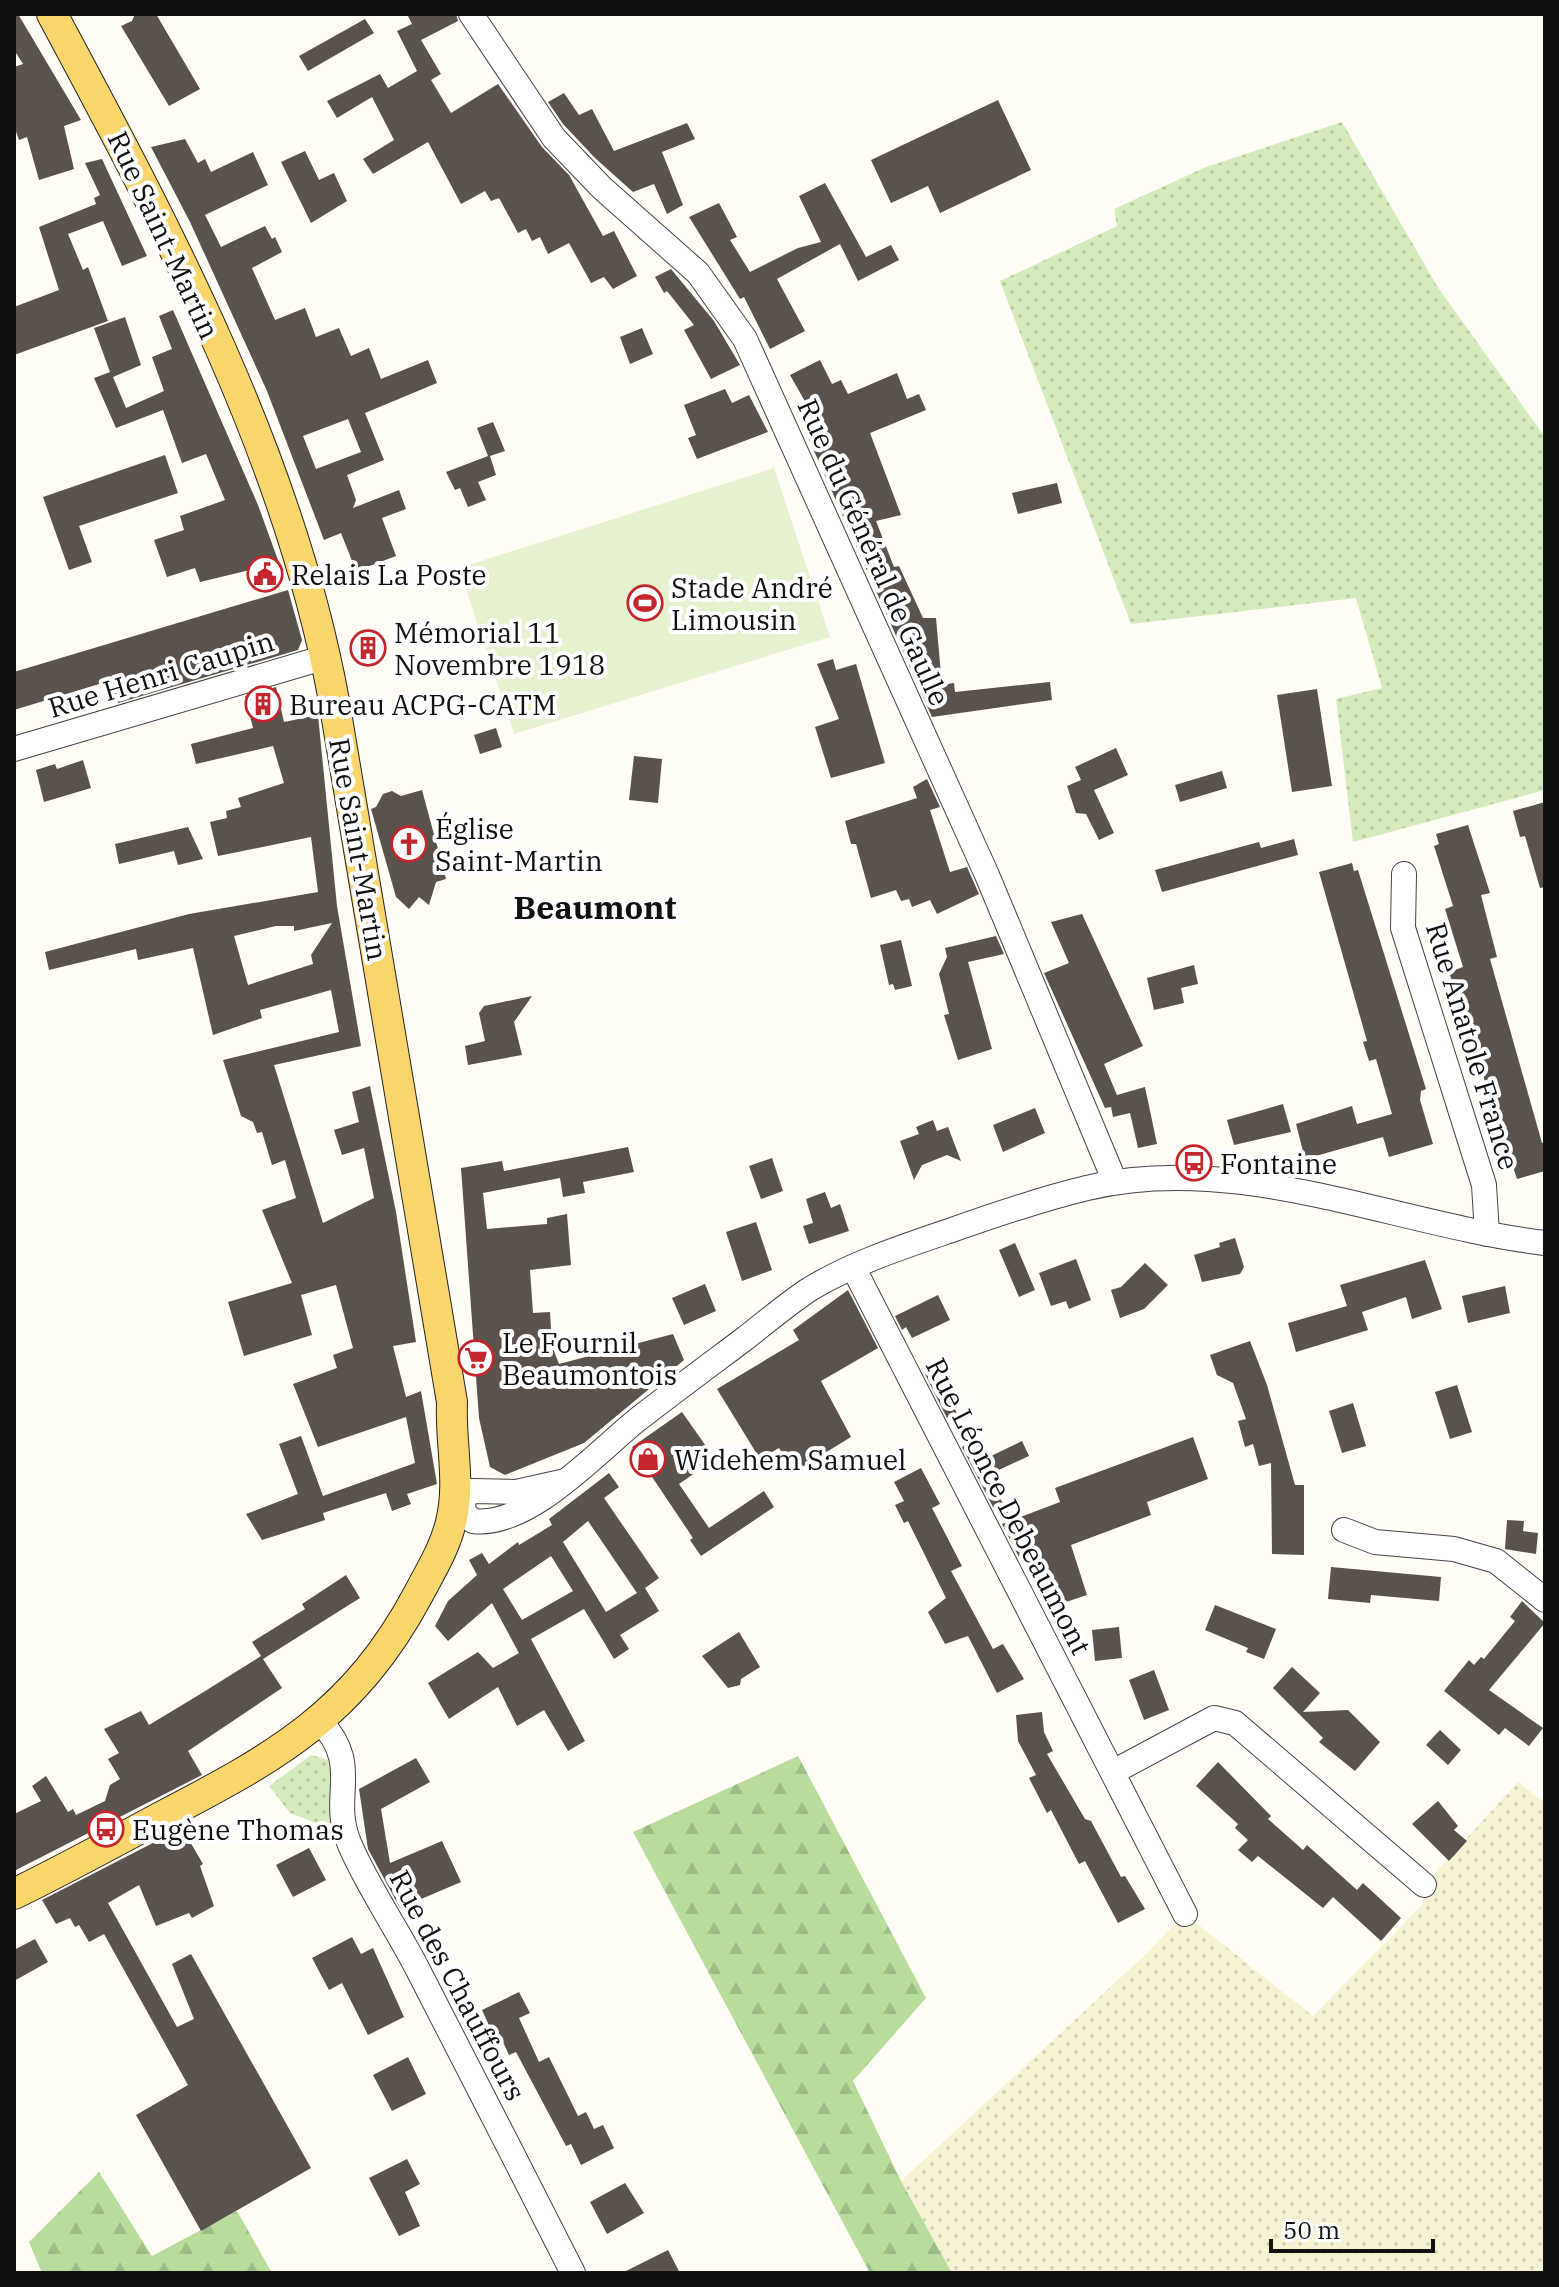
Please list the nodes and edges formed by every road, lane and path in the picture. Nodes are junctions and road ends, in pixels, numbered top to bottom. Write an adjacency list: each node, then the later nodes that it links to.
1 (52, 14): 3 (main road, Rue Saint-Martin)
2 (471, 14): 6 (street, Rue du Général de Gaulle)
3 (326, 657): 4 (street, Rue Henri Caupin); 10 (main road, Rue Saint-Martin)
4 (14, 749)
5 (1404, 874): 7 (street, Rue Anatole France)
6 (1115, 1182): 7 (street); 9 (street)
7 (1487, 1234): 8 (street)
8 (1545, 1243)
9 (853, 1267): 11 (street); 15 (street, Rue Léonce Debeaumont)
10 (452, 1402): 11 (main road, Rue Saint-Martin); 11 (main road, Rue Saint-Martin)
11 (462, 1514): 14 (main road)
12 (1344, 1530): 13 (street)
13 (1545, 1600)
14 (324, 1725): 17 (main road); 19 (street, Rue des Chauffours)
15 (1113, 1772): 16 (street); 18 (street, Rue Léonce Debeaumont)
16 (1424, 1885)
17 (14, 1894)
18 (1185, 1914)
19 (573, 2273)

